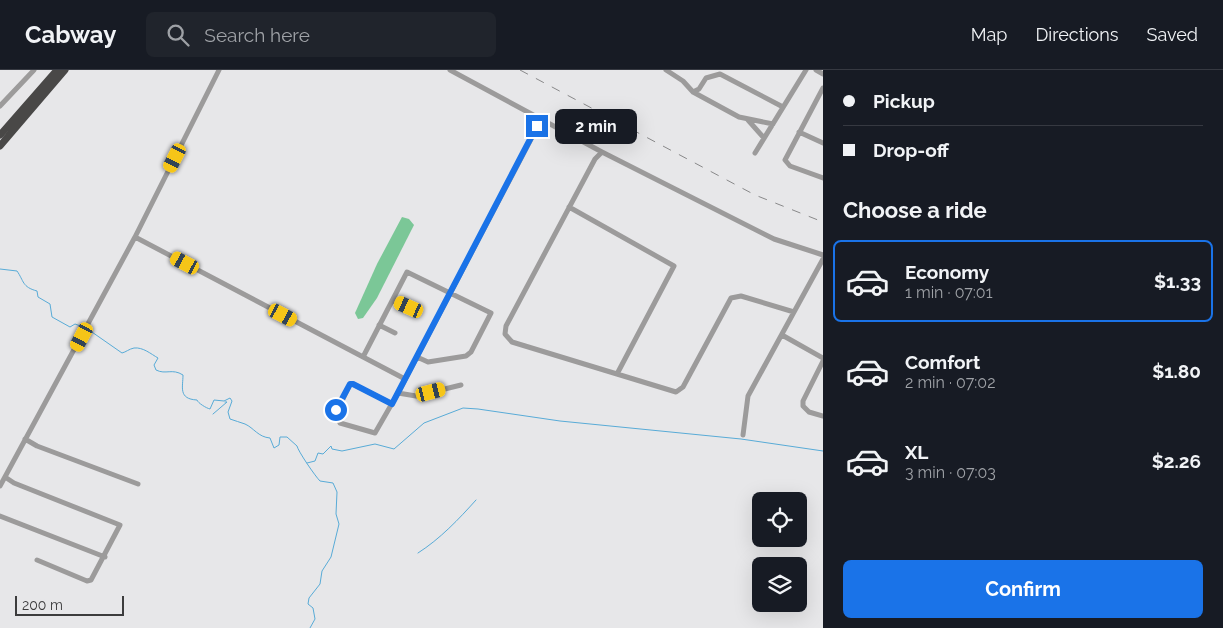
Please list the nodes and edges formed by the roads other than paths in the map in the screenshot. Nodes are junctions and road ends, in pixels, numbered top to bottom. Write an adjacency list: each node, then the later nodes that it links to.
1 (34, 70): 12 (street)
2 (57, 70): 17 (highway)
3 (66, 70): 17 (highway)
4 (219, 70): 26 (street)
5 (450, 70): 15 (street)
6 (666, 70): 11 (street)
7 (806, 70): 13 (street)
8 (816, 70): 9 (street)
9 (823, 74)
10 (823, 88): 18 (street)
11 (693, 92): 13 (street); 14 (street)
12 (0, 106)
13 (783, 107): 16 (street)
14 (747, 118): 16 (street); 19 (street)
15 (541, 120): 22 (street); 29 (street)
16 (773, 124): 19 (street)
17 (3, 132): 21 (highway)
18 (799, 132): 20 (street); 24 (street)
19 (764, 138): 23 (street)
20 (823, 143)
21 (0, 146)
22 (602, 152): 25 (street); 27 (street)
23 (754, 153)
24 (823, 178)
25 (569, 207): 39 (street); 39 (street)
26 (135, 237): 37 (street); 46 (street)
27 (823, 255)
28 (823, 259): 32 (street)
29 (451, 293): 30 (street); 36 (street); 36 (street)
30 (393, 300): 31 (street); 33 (street)
31 (409, 307)
32 (794, 312): 35 (street); 39 (street)
33 (380, 325): 34 (street); 37 (street)
34 (395, 333)
35 (782, 335): 38 (street); 45 (street)
36 (417, 356): 40 (street)
37 (363, 357): 40 (street)
38 (823, 360): 44 (street)
39 (616, 374)
40 (405, 379): 42 (street)
41 (461, 385): 42 (street)
42 (398, 393): 43 (street)
43 (392, 404): 43 (street)
44 (823, 416)
45 (743, 435)
46 (25, 439): 47 (street); 48 (street)
47 (5, 477): 49 (street); 51 (street)
48 (138, 484)
49 (0, 486)
50 (0, 516): 51 (street)
51 (105, 556): 52 (street)
52 (36, 560)

